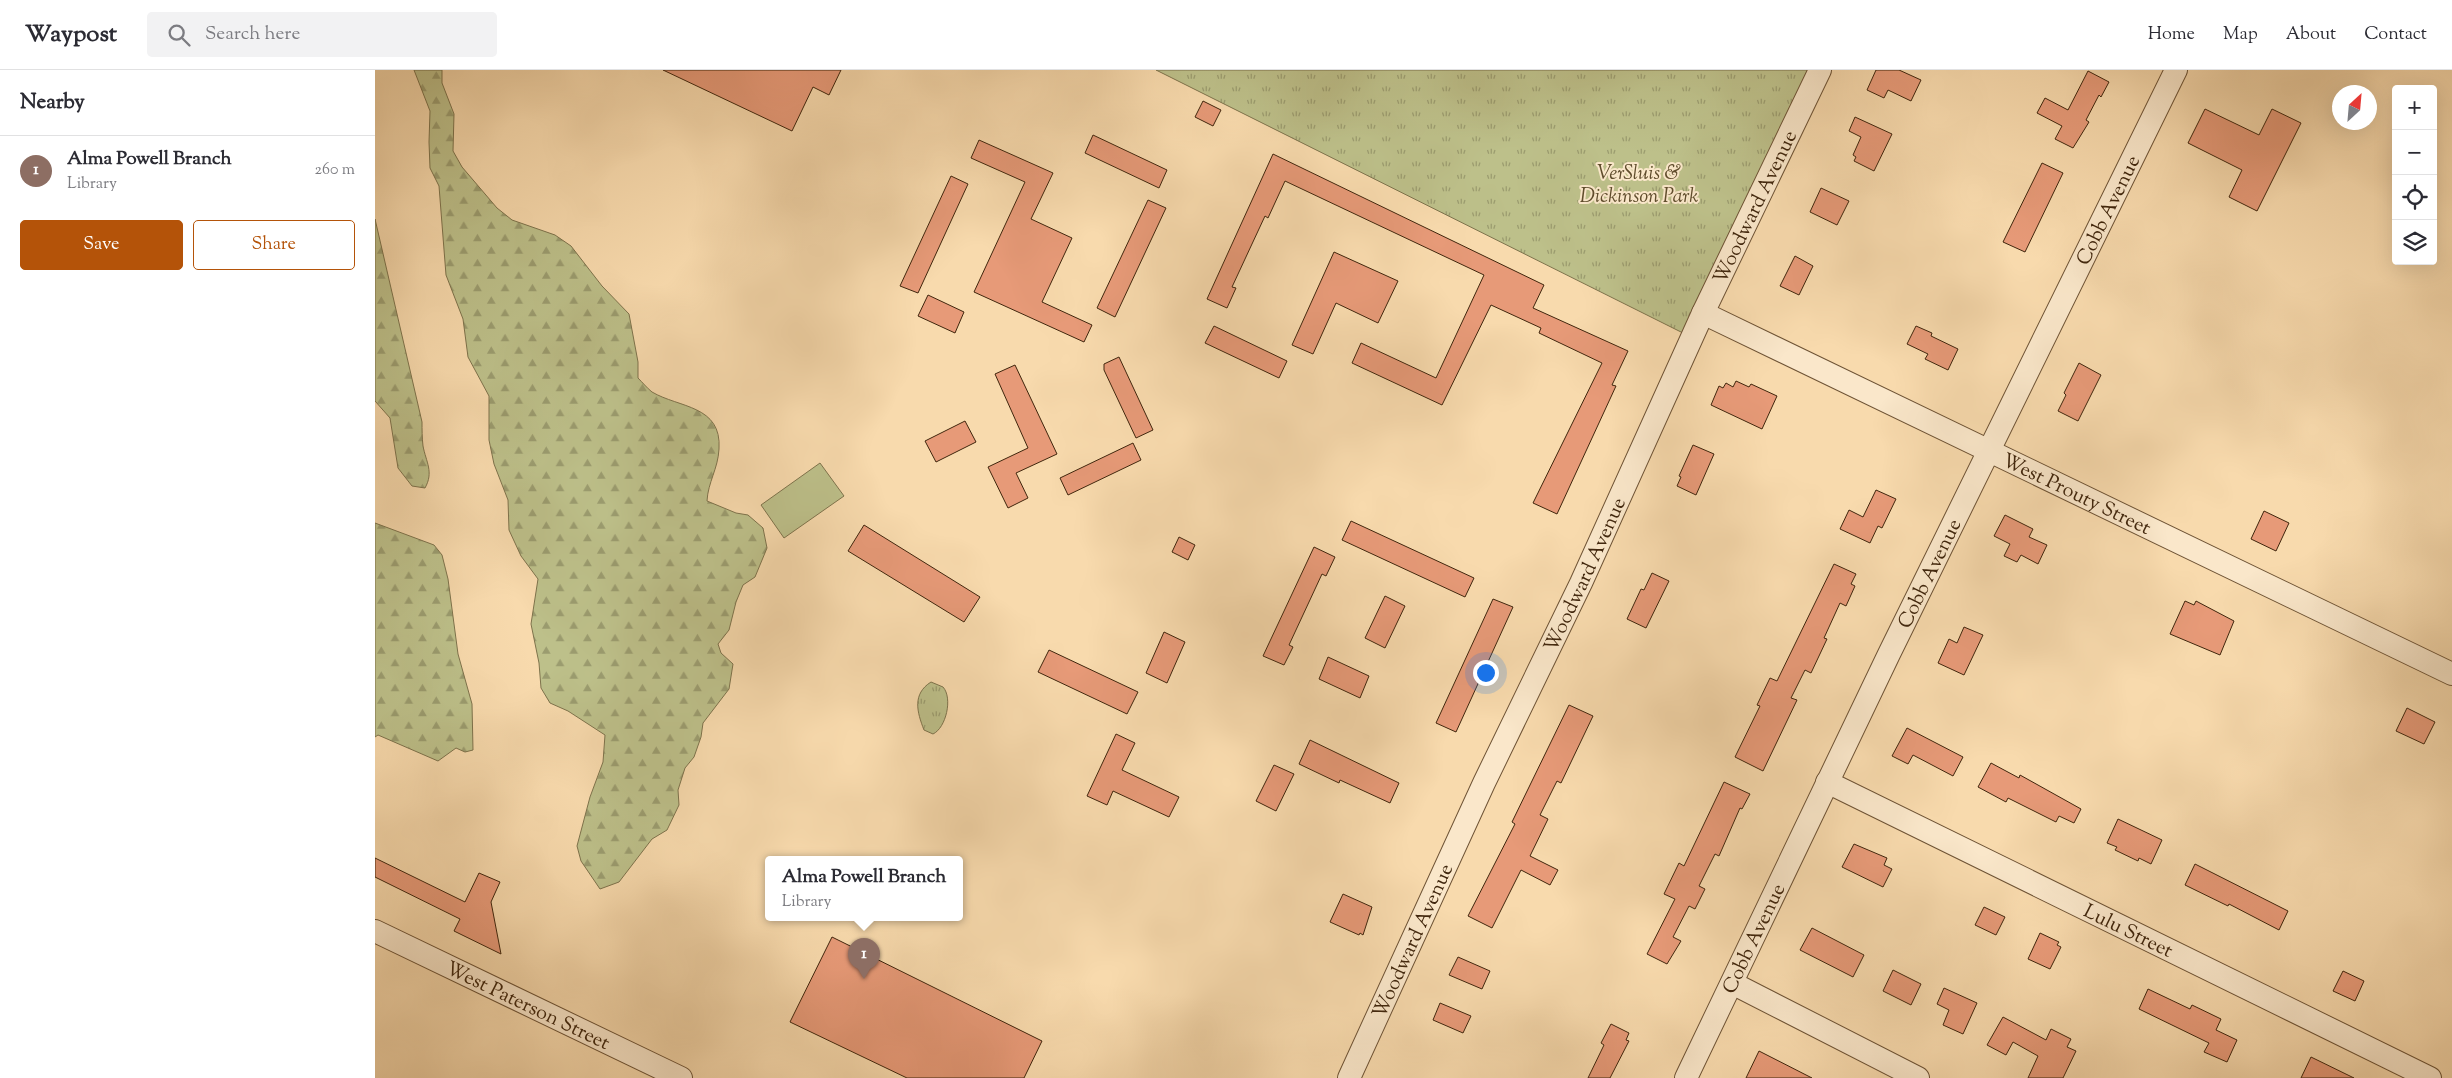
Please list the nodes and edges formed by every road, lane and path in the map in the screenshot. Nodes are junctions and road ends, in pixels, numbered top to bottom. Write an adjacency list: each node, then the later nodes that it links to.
1 (1820, 70): 3 (street, Woodward Avenue)
2 (2176, 70): 4 (street, Cobb Avenue)
3 (1703, 312): 4 (street, West Prouty Street); 10 (street, Woodward Avenue)
4 (1989, 452): 5 (street, West Prouty Street); 6 (street, Cobb Avenue)
5 (2452, 674)
6 (1827, 782): 8 (street, Cobb Avenue); 13 (street, Lulu Street)
7 (375, 930): 9 (street, West Paterson Street)
8 (1732, 984): 11 (street, Cobb Avenue); 12 (street)
9 (681, 1078)
10 (1349, 1078)
11 (1686, 1078)
12 (1918, 1078)
13 (2430, 1078)

